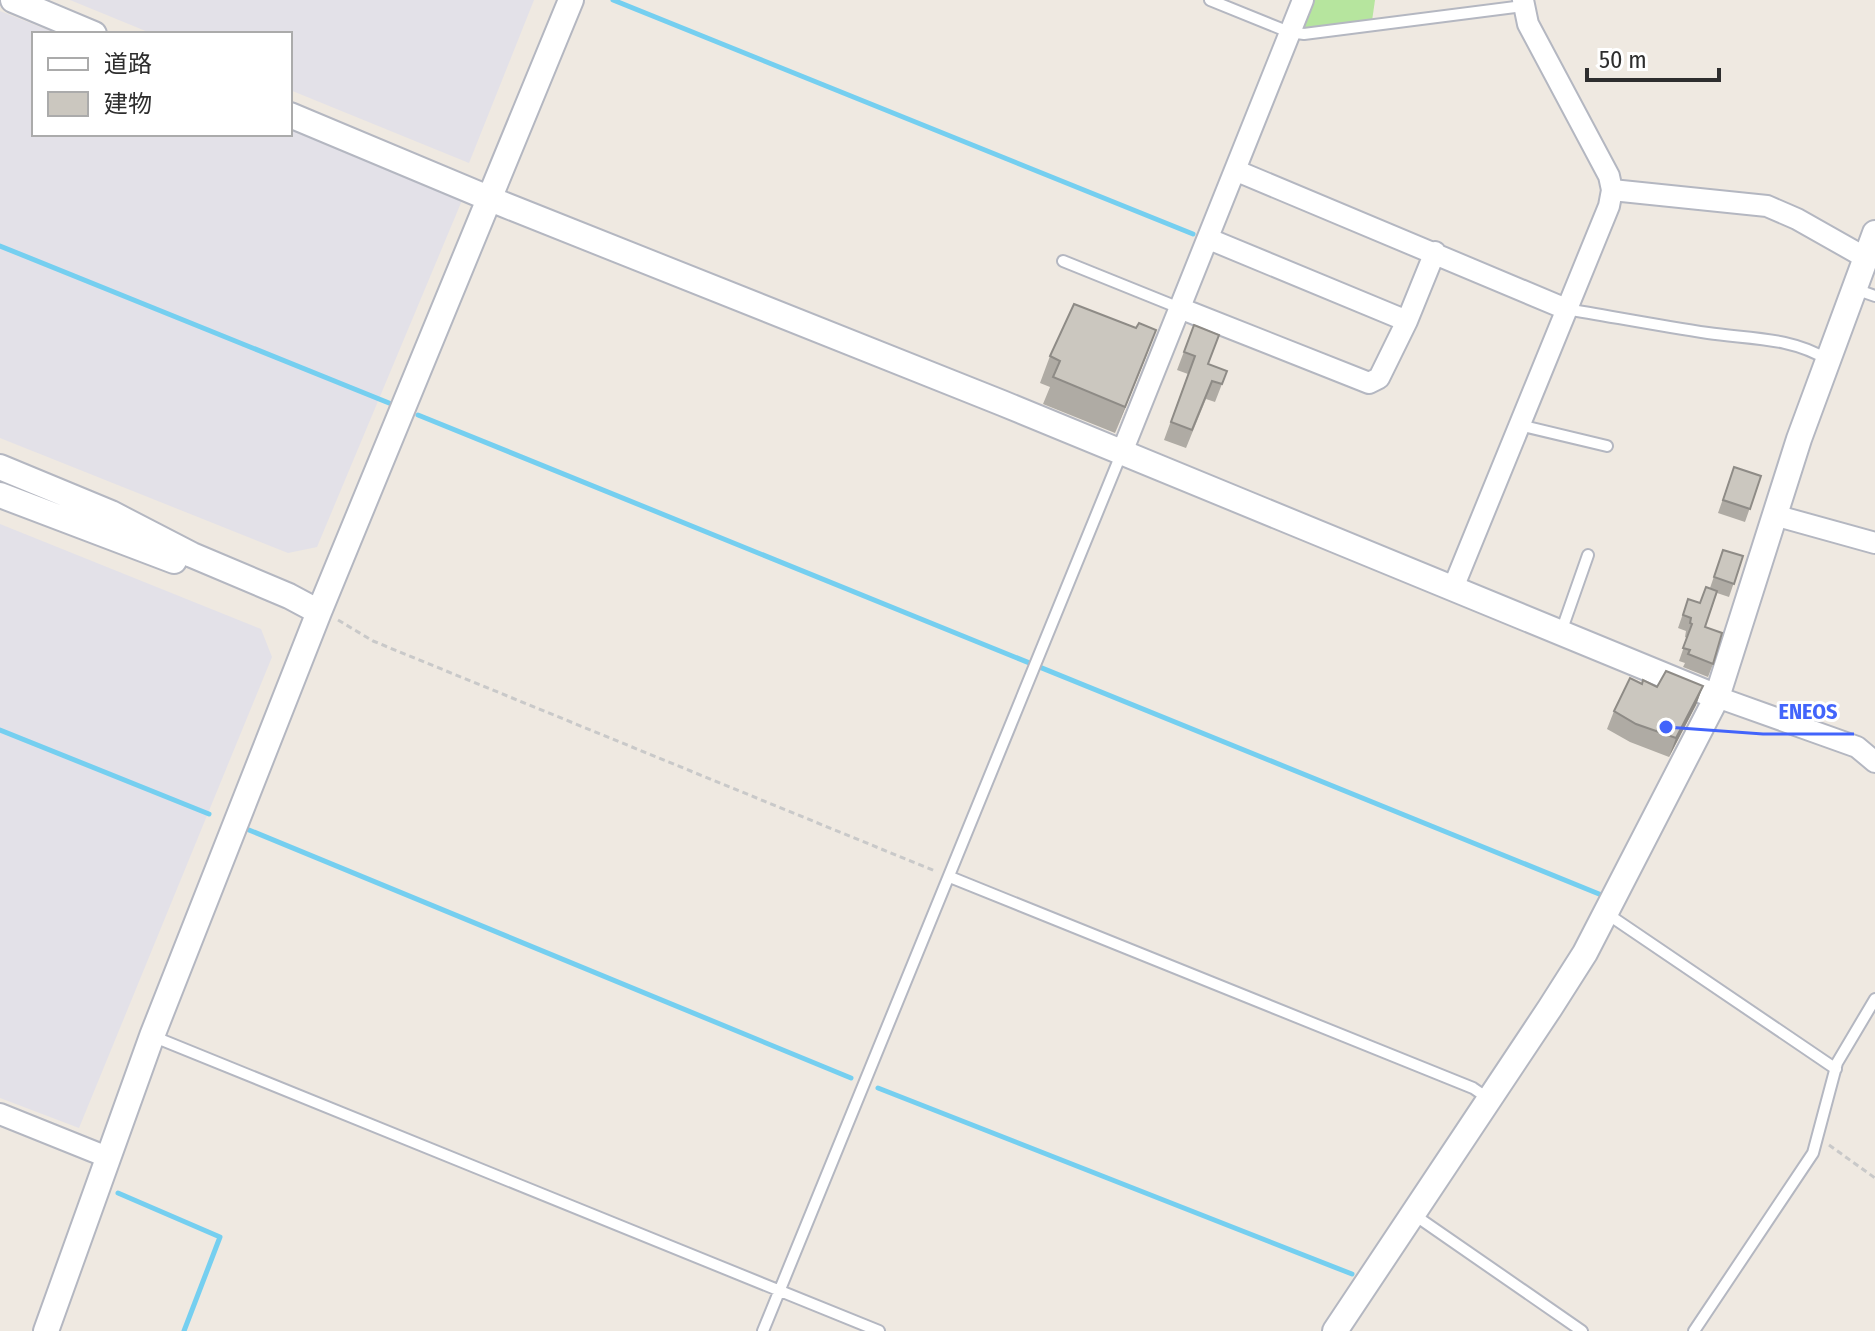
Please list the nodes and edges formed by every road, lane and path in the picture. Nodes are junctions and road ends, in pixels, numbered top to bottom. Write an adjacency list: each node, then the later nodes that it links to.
1 (13, 0): 6 (street)
2 (571, 0): 11 (street)
3 (1210, 0): 7 (lane)
4 (1303, 0): 7 (street)
5 (1523, 3): 7 (lane); 10 (street)
6 (89, 32)
7 (1289, 32): 9 (street)
8 (292, 116): 11 (street)
9 (1237, 171): 13 (street); 14 (street)
10 (1612, 190): 15 (street); 19 (street)
11 (487, 197): 24 (street); 31 (street)
12 (1875, 233): 15 (street)
13 (1209, 239): 18 (street); 20 (street)
14 (1435, 252): 19 (street); 20 (street)
15 (1866, 258): 17 (street)
16 (1063, 261): 18 (lane)
17 (1865, 292): 21 (street)
18 (1182, 309): 20 (street); 24 (street)
19 (1566, 309): 21 (lane); 22 (street)
20 (1407, 321)
21 (1830, 361): 27 (street)
22 (1519, 425): 23 (lane); 30 (street)
23 (1607, 446)
24 (1122, 452): 30 (street); 35 (lane)
25 (0, 467): 31 (street)
26 (0, 495): 31 (street)
27 (1774, 515): 28 (street); 33 (street)
28 (1875, 543)
29 (1588, 555): 32 (lane)
30 (1453, 588): 32 (street)
31 (319, 612): 35 (path); 38 (street)
32 (1561, 633): 33 (street)
33 (1717, 697): 34 (street); 36 (street)
34 (1875, 762)
35 (950, 877): 40 (lane); 46 (lane)
36 (1606, 913): 39 (lane); 40 (street)
37 (1875, 999): 39 (lane)
38 (152, 1036): 43 (street); 46 (lane)
39 (1836, 1069): 42 (lane)
40 (1489, 1099): 45 (street)
41 (0, 1114): 43 (street)
42 (1818, 1136): 44 (path); 52 (lane)
43 (107, 1157): 47 (street)
44 (1875, 1178)
45 (1412, 1213): 50 (street); 51 (lane)
46 (779, 1292): 48 (lane); 49 (lane)
47 (46, 1331)
48 (763, 1331)
49 (879, 1331)
50 (1335, 1331)
51 (1582, 1331)
52 (1694, 1331)

